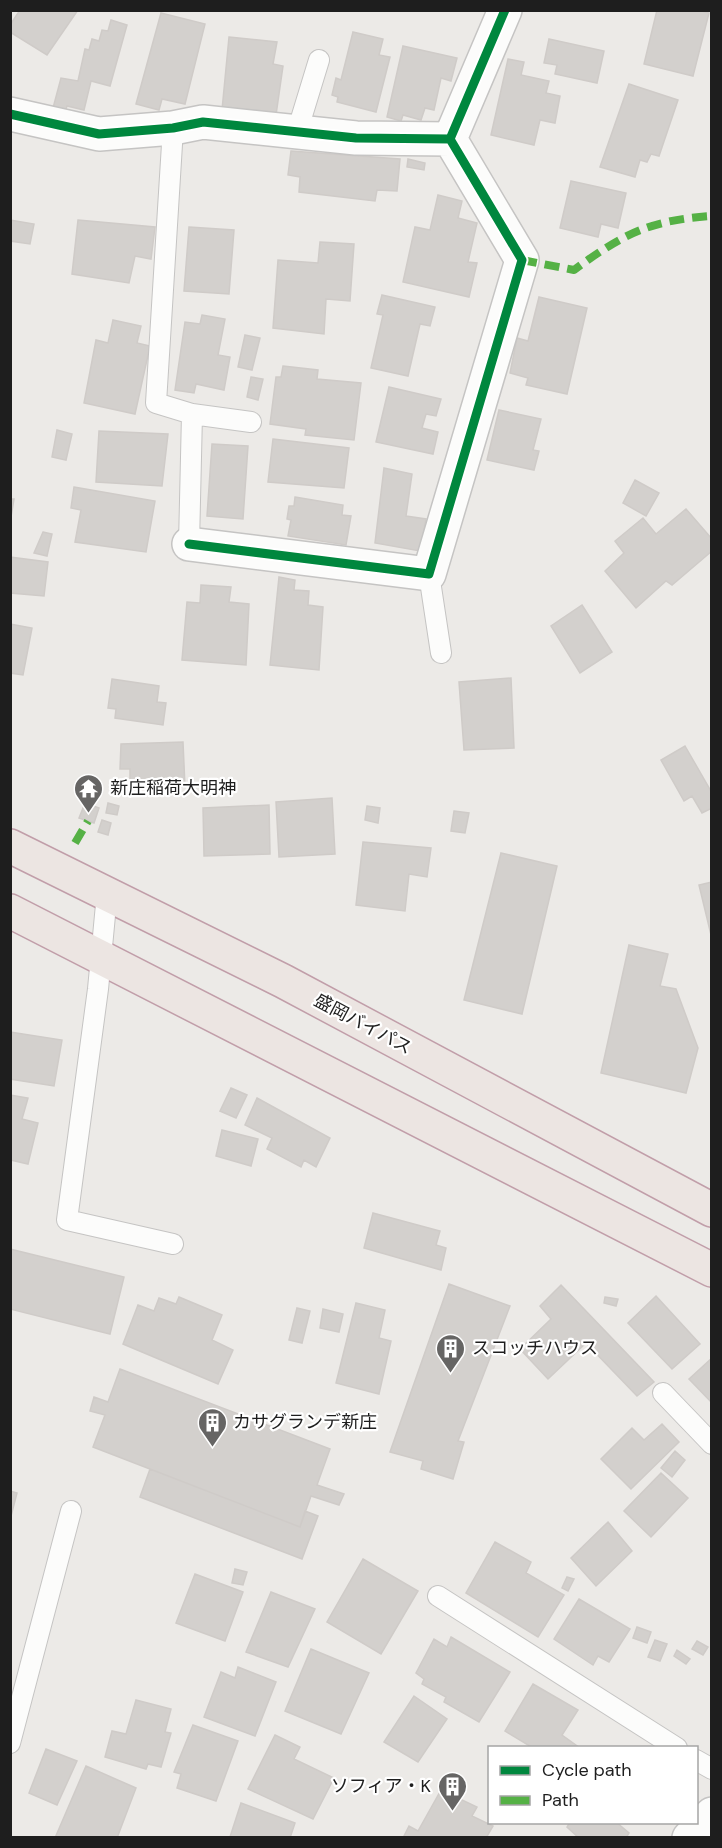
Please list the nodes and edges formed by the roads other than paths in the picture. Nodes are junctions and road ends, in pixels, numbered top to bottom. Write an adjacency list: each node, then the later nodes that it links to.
1 (505, 10): 6 (street)
2 (319, 60): 5 (lane)
3 (10, 114): 4 (street)
4 (173, 128): 5 (street); 7 (lane)
5 (297, 132): 6 (street)
6 (450, 139): 10 (street)
7 (192, 414): 8 (lane); 9 (lane)
8 (251, 422)
9 (189, 544): 10 (street)
10 (429, 574): 11 (lane)
11 (441, 653)
12 (10, 846): 13 (highway, 盛岡バイパス)
13 (107, 894): 15 (lane); 16 (highway, 盛岡バイパス)
14 (10, 911): 15 (highway)
15 (99, 956): 17 (lane); 18 (highway)
16 (711, 1210)
17 (173, 1244)
18 (711, 1270)
19 (663, 1394): 20 (lane)
20 (711, 1444)
21 (71, 1511): 23 (lane)
22 (438, 1596): 24 (lane)
23 (10, 1743)
24 (674, 1746)
25 (698, 1761): 26 (lane)
26 (711, 1769)
27 (711, 1814): 28 (street)
28 (689, 1838)

